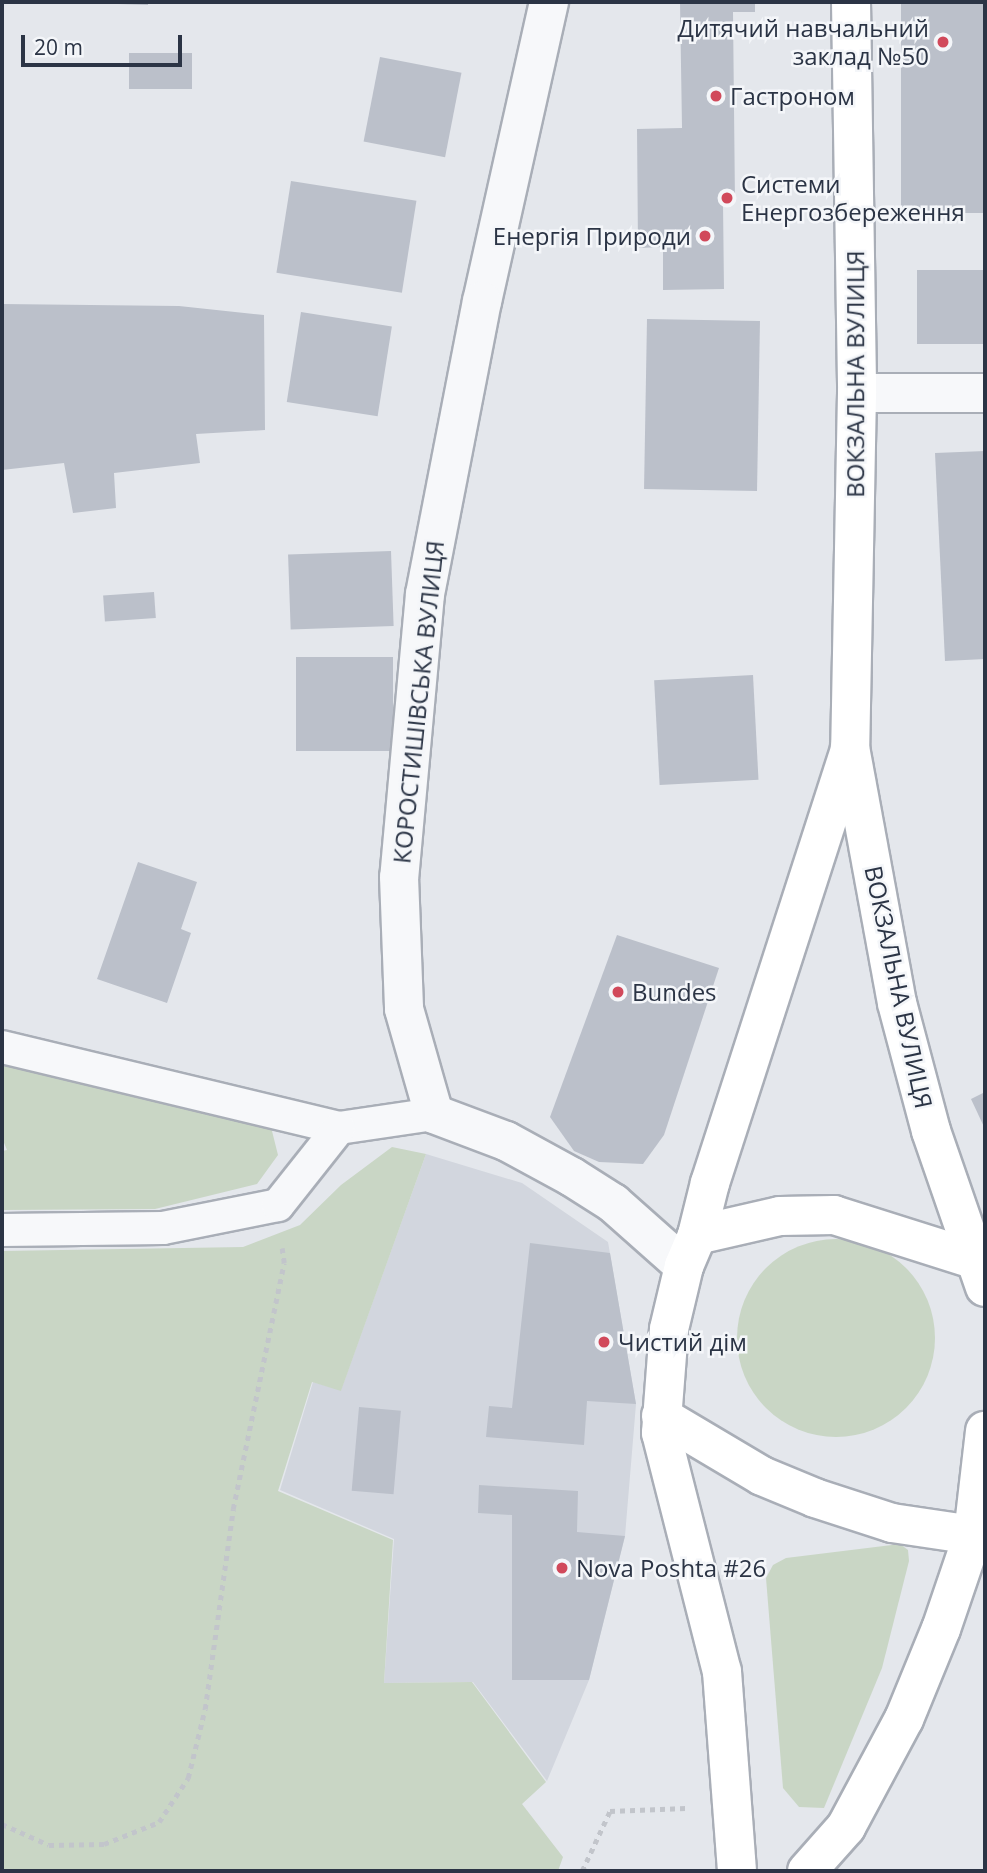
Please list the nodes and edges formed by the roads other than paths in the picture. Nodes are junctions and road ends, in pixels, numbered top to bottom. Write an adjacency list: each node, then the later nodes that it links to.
1 (549, 2): 7 (street, КОРОСТИШІВСЬКА ВУЛИЦЯ)
2 (851, 2): 3 (main road, ВОКЗАЛЬНА ВУЛИЦЯ)
3 (857, 393): 4 (street); 5 (main road, ВОКЗАЛЬНА ВУЛИЦЯ)
4 (985, 393)
5 (850, 747): 10 (main road, ВОКЗАЛЬНА ВУЛИЦЯ); 11 (main road, ВОКЗАЛЬНА ВУЛИЦЯ)
6 (2, 1047): 8 (lane)
7 (434, 1114): 8 (lane); 10 (street)
8 (339, 1128): 9 (lane)
9 (2, 1230)
10 (690, 1251): 11 (main road); 12 (main road, ВОКЗАЛЬНА ВУЛИЦЯ)
11 (982, 1274)
12 (661, 1416): 14 (main road); 15 (main road)
13 (985, 1431): 14 (main road)
14 (974, 1535): 16 (main road)
15 (737, 1871)
16 (807, 1871)

